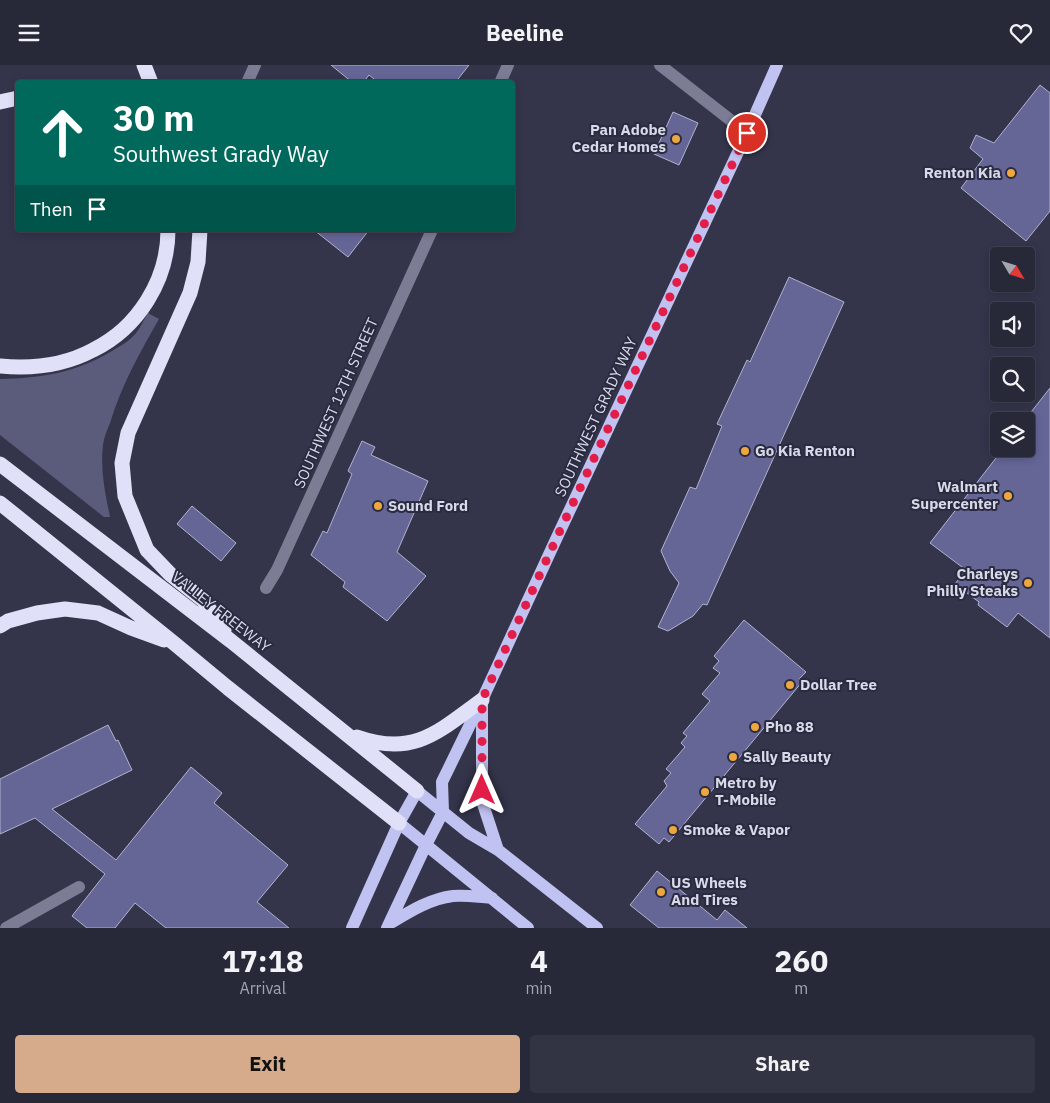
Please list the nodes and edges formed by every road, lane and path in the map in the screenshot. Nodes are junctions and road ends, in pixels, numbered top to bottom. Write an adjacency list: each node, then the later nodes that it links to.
1 (144, 65): 6 (highway)
2 (255, 65): 7 (street)
3 (508, 65): 8 (street)
4 (660, 65): 11 (street)
5 (777, 65): 11 (main road, SOUTHWEST GRADY WAY)
6 (151, 80)
7 (248, 80)
8 (501, 80)
9 (15, 99): 10 (highway)
10 (0, 103)
11 (747, 133): 22 (main road, SOUTHWEST GRADY WAY)
12 (168, 232): 15 (highway)
13 (200, 232): 20 (highway)
14 (431, 232): 18 (street, SOUTHWEST 12TH STREET)
15 (0, 366)
16 (0, 464): 20 (highway, VALLEY FREEWAY)
17 (0, 503): 21 (highway)
18 (266, 588)
19 (0, 626): 21 (highway)
20 (231, 641): 23 (highway, VALLEY FREEWAY)
21 (175, 644): 27 (highway)
22 (482, 700): 23 (highway); 24 (main road, SOUTHWEST GRADY WAY); 29 (main road)
23 (346, 733): 25 (highway, VALLEY FREEWAY)
24 (442, 782): 25 (main road); 26 (main road, SOUTHWEST GRADY WAY)
25 (418, 791): 26 (main road); 27 (main road)
26 (443, 813): 28 (main road); 29 (main road)
27 (399, 823): 28 (main road); 34 (main road)
28 (426, 845): 31 (main road); 32 (main road)
29 (498, 850): 36 (main road)
30 (79, 887): 33 (street)
31 (492, 898): 32 (main road); 35 (main road)
32 (388, 926)
33 (6, 928)
34 (352, 928)
35 (528, 928)
36 (597, 928)

